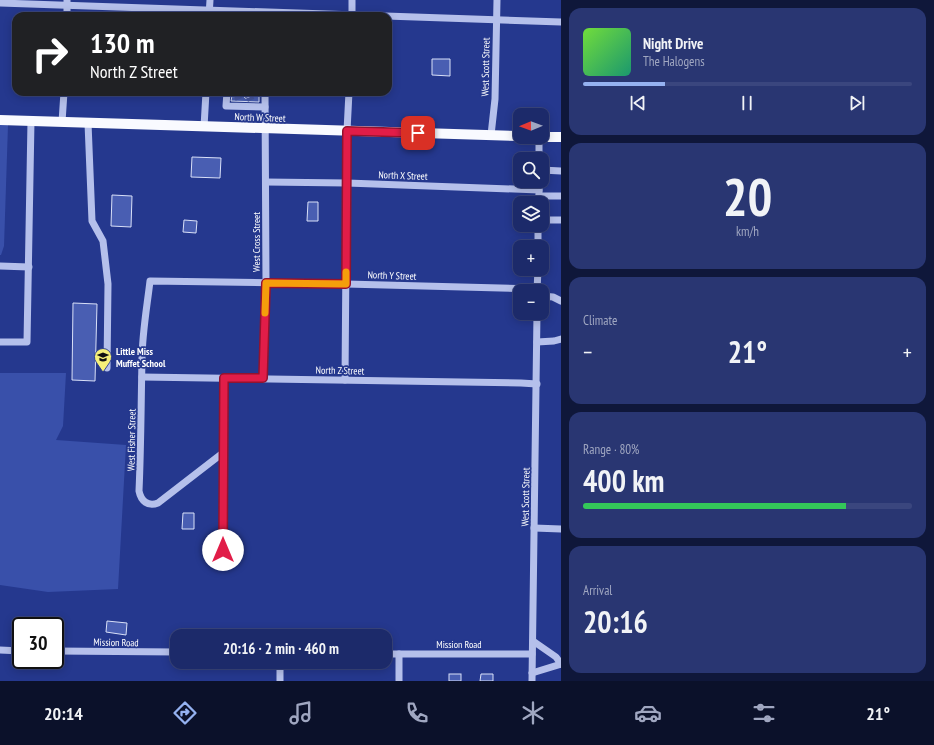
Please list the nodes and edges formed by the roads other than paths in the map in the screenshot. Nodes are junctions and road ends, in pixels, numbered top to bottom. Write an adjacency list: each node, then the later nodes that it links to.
1 (210, 0): 7 (street)
2 (352, 0): 8 (street)
3 (497, 0): 10 (street, West Scott Street)
4 (67, 2): 5 (street); 6 (street)
5 (0, 3)
6 (196, 12)
7 (209, 12)
8 (352, 12)
9 (392, 16): 10 (street)
10 (497, 19): 11 (street); 25 (street, West Scott Street)
11 (561, 22)
12 (64, 96): 20 (street)
13 (206, 96): 22 (street)
14 (227, 96): 17 (street)
15 (265, 96): 17 (street, West Cross Street)
16 (349, 96): 24 (street)
17 (265, 107): 23 (street, West Cross Street)
18 (0, 120): 19 (main road, North W Street)
19 (31, 121): 20 (main road, North W Street); 39 (street)
20 (62, 122): 21 (main road, North W Street)
21 (88, 123): 22 (main road, North W Street); 50 (street)
22 (204, 127): 23 (main road, North W Street)
23 (265, 129): 24 (main road, North W Street); 31 (street, West Cross Street)
24 (347, 131): 25 (main road, North W Street); 32 (street)
25 (491, 135): 26 (main road, North W Street)
26 (513, 136)
27 (549, 137): 28 (main road)
28 (561, 137)
29 (549, 170): 30 (street)
30 (561, 171)
31 (266, 182): 32 (street, North X Street); 41 (street, West Cross Street)
32 (347, 183): 33 (street, North X Street); 42 (street)
33 (525, 196)
34 (561, 196): 35 (street, North X Street)
35 (549, 197)
36 (549, 220): 37 (street)
37 (561, 220)
38 (0, 266): 39 (street)
39 (29, 267): 48 (street)
40 (150, 281): 41 (street, North Y Street); 51 (street, West Fisher Street)
41 (266, 283): 42 (street, North Y Street); 53 (street, West Cross Street)
42 (346, 284): 43 (street, North Y Street); 54 (street)
43 (513, 289)
44 (549, 297): 45 (street)
45 (561, 301)
46 (537, 320): 49 (street, West Scott Street)
47 (561, 339): 49 (street)
48 (0, 342)
49 (537, 342): 55 (street, West Scott Street)
50 (107, 368)
51 (142, 377): 52 (street, North Z Street); 56 (street, West Fisher Street)
52 (224, 378): 53 (street, North Z Street); 56 (street)
53 (263, 378): 54 (street, North Z Street)
54 (345, 380): 55 (street, North Z Street)
55 (537, 384): 57 (street, West Scott Street)
56 (224, 452): 59 (street)
57 (534, 528): 58 (street); 60 (street, West Scott Street)
58 (561, 529)
59 (223, 550)
60 (533, 641): 67 (street, West Scott Street); 68 (street)
61 (0, 650): 62 (street)
62 (12, 651)
63 (64, 651): 64 (street, Mission Road)
64 (170, 652)
65 (392, 654): 66 (street, Mission Road)
66 (399, 654): 67 (street, Mission Road); 72 (street)
67 (532, 654): 70 (street, West Scott Street)
68 (561, 664): 70 (street)
69 (280, 669): 71 (street)
70 (532, 673): 73 (street, West Scott Street)
71 (280, 681)
72 (399, 681)
73 (532, 681)

